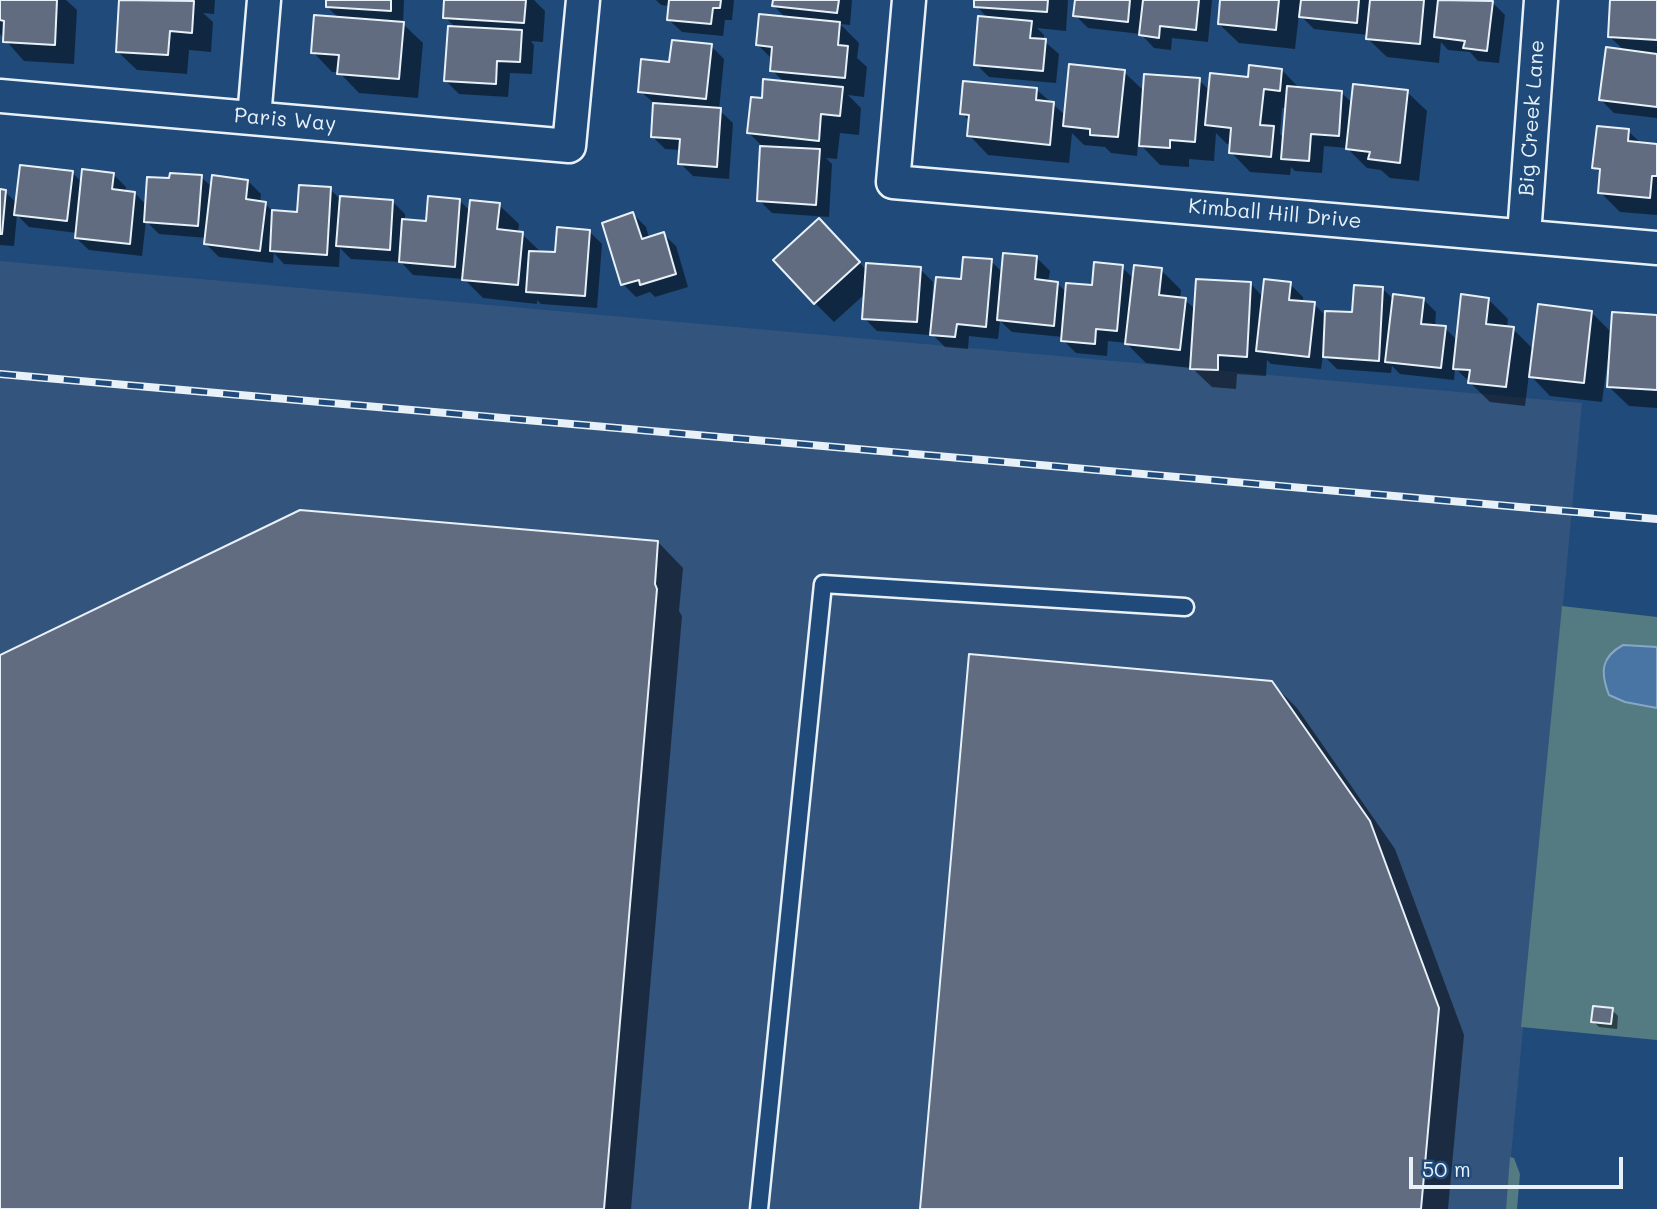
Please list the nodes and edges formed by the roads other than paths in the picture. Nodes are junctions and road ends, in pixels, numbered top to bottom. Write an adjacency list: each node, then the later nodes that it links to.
1 (264, 0): 6 (street)
2 (583, 0): 6 (street, Paris Way)
3 (909, 0): 7 (street, Kimball Hill Drive)
4 (1541, 0): 7 (street, Big Creek Lane)
5 (0, 96): 6 (street, Paris Way)
6 (254, 118)
7 (1524, 235): 8 (street, Kimball Hill Drive)
8 (1657, 248)
9 (1185, 607): 10 (lane)
10 (760, 1209)

